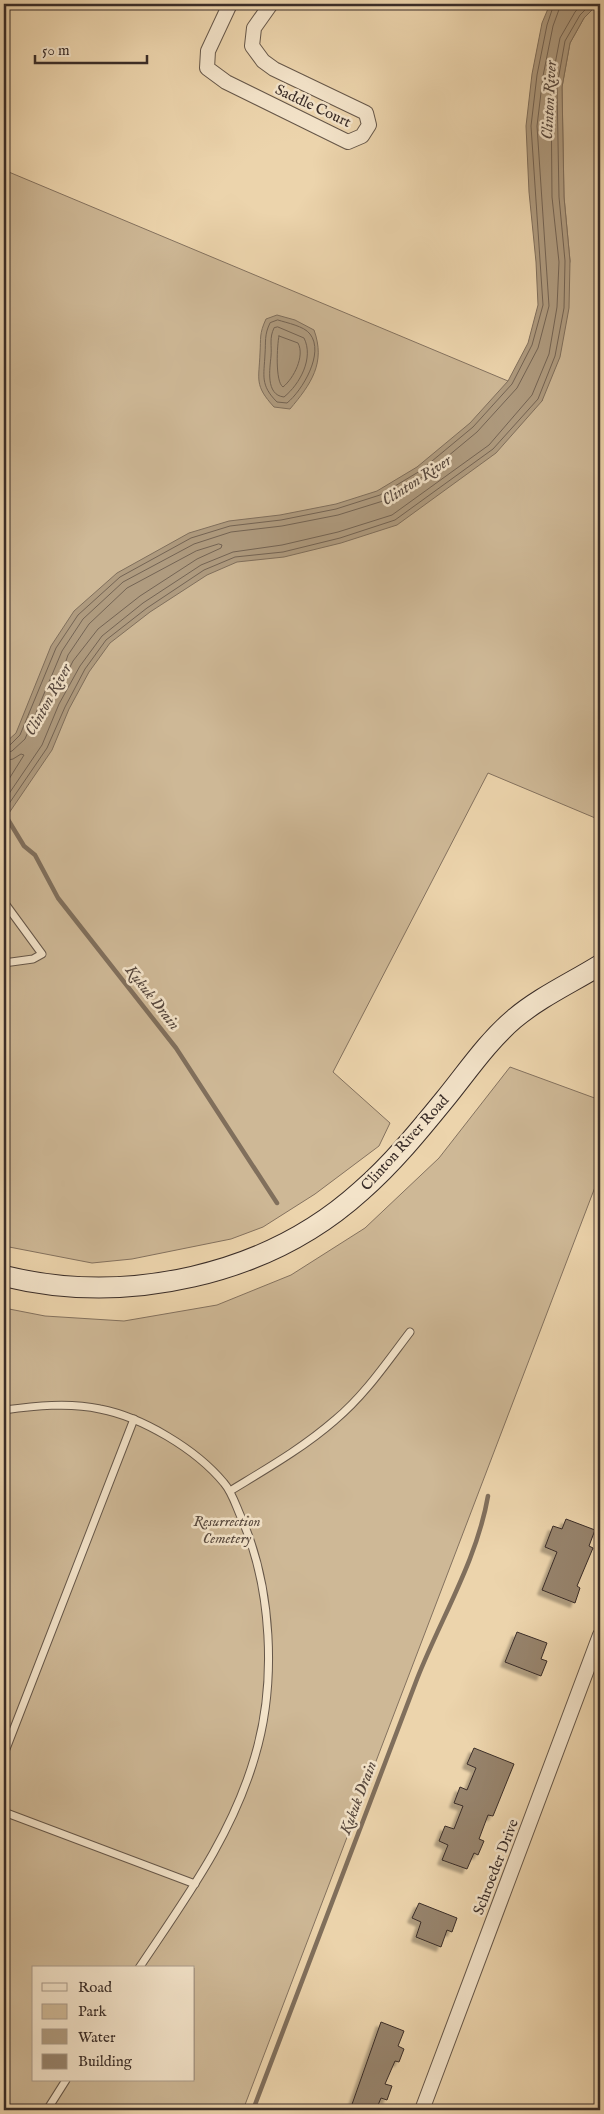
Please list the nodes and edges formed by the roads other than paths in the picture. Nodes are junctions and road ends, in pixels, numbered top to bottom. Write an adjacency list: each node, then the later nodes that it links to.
1 (230, 4): 2 (street, Saddle Court)
2 (271, 4)
3 (4, 902): 4 (lane)
4 (4, 963)
5 (599, 969): 6 (street, Clinton River Road)
6 (4, 1276)
7 (410, 1332): 10 (lane)
8 (4, 1410): 9 (lane)
9 (134, 1419): 10 (lane); 12 (lane)
10 (230, 1491): 14 (lane)
11 (600, 1635): 18 (street, Schroeder Drive)
12 (4, 1754)
13 (4, 1812): 14 (lane)
14 (195, 1884): 15 (lane)
15 (140, 1966)
16 (65, 2082): 17 (lane)
17 (47, 2110)
18 (422, 2110)

